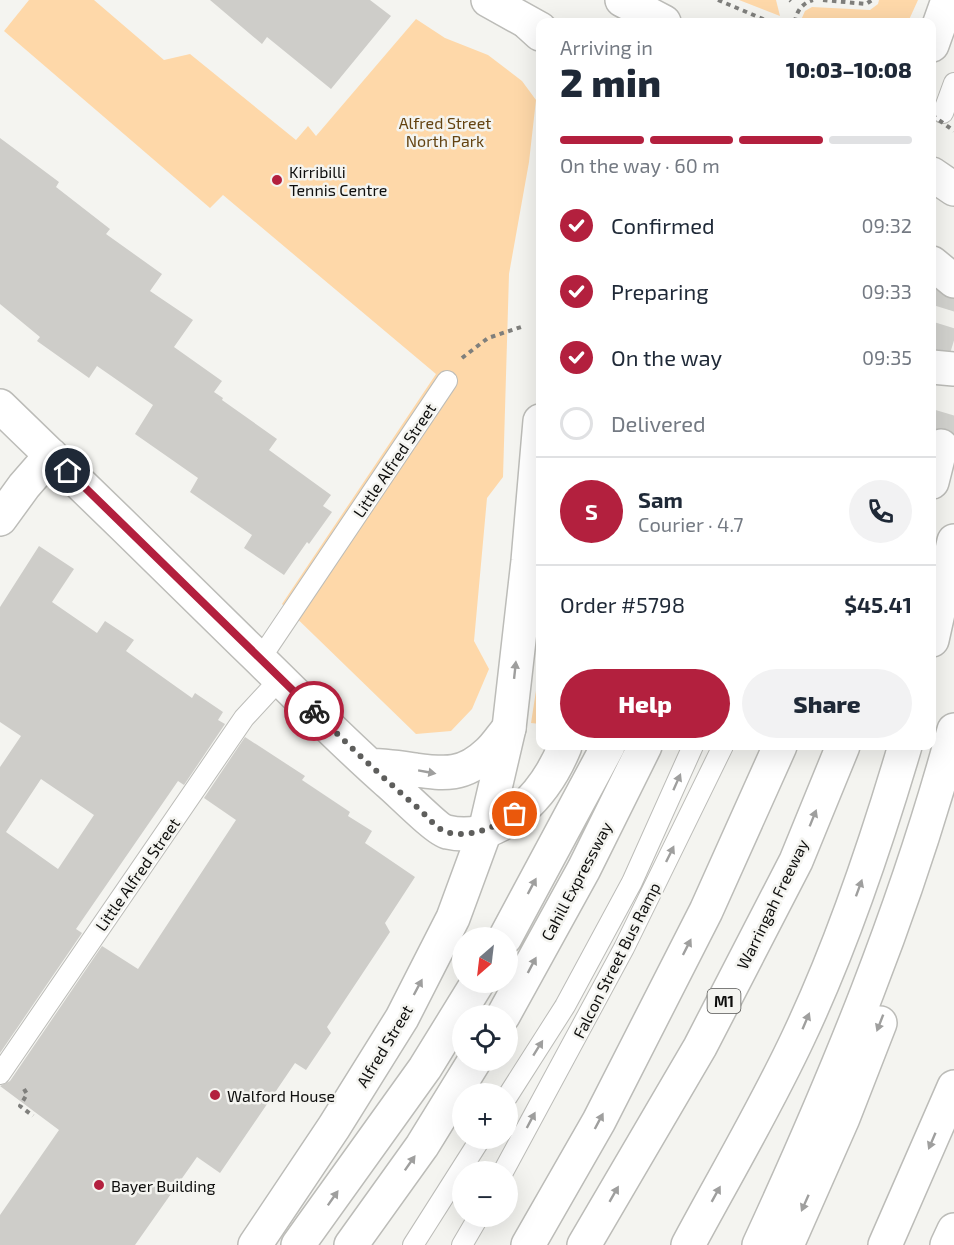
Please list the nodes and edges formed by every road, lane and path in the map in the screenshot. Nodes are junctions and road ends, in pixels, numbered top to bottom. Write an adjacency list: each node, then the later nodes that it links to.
1 (488, 0): 11 (main road)
2 (622, 0): 8 (main road)
3 (718, 0): 9 (path)
4 (813, 0): 10 (path)
5 (823, 0): 6 (path)
6 (872, 0)
7 (948, 0): 12 (main road)
8 (656, 18)
9 (761, 18)
10 (796, 18)
11 (536, 29)
12 (936, 34)
13 (954, 82): 14 (lane)
14 (937, 114): 15 (path, bridge)
15 (954, 131)
16 (936, 177): 17 (main road)
17 (954, 189)
18 (936, 266): 19 (main road)
19 (954, 280)
20 (521, 327): 21 (path)
21 (463, 356)
22 (936, 367): 23 (main road)
23 (954, 369)
24 (447, 381): 33 (lane, Little Alfred Street)
25 (0, 406): 27 (main road)
26 (941, 446): 28 (main road)
27 (51, 455): 30 (main road); 33 (main road)
28 (936, 466)
29 (536, 468): 34 (main road, Alfred Street, one-way to 29)
30 (0, 519)
31 (954, 541): 32 (main road)
32 (936, 622)
33 (270, 669): 44 (main road); 51 (lane, Little Alfred Street)
34 (509, 728): 44 (main road, one-way to 34); 46 (main road, Alfred Street)
35 (954, 730): 68 (main road)
36 (563, 750): 46 (main road)
37 (606, 750): 47 (main road, one-way to 37)
38 (643, 750): 49 (main road, Cahill Expressway, one-way to 38)
39 (691, 750): 52 (lane, Falcon Street Bus Ramp, one-way to 39)
40 (721, 750): 57 (lane, Falcon Street Bus Ramp, one-way to 40)
41 (778, 750): 65 (main road, one-way to 41)
42 (841, 750): 66 (main road, Warringah Freeway / M1, one-way to 42)
43 (904, 750): 67 (main road, one-way to 43)
44 (369, 765): 46 (main road)
45 (954, 809): 69 (main road, one-way to 69)
46 (484, 831): 60 (main road, Alfred Street, one-way to 46)
47 (510, 927)
48 (471, 993): 61 (main road, one-way to 48)
49 (509, 1005)
50 (469, 1071): 62 (main road, one-way to 50)
51 (0, 1074)
52 (516, 1083)
53 (21, 1087): 55 (path)
54 (954, 1087): 70 (main road, one-way to 70)
55 (33, 1116)
56 (474, 1149): 63 (lane)
57 (509, 1161)
58 (473, 1227): 64 (lane)
59 (954, 1230): 71 (main road)
60 (255, 1245)
61 (298, 1245)
62 (351, 1245)
63 (413, 1245)
64 (462, 1245)
65 (528, 1245)
66 (584, 1245)
67 (688, 1245)
68 (759, 1245)
69 (787, 1245)
70 (885, 1245)
71 (946, 1245)

